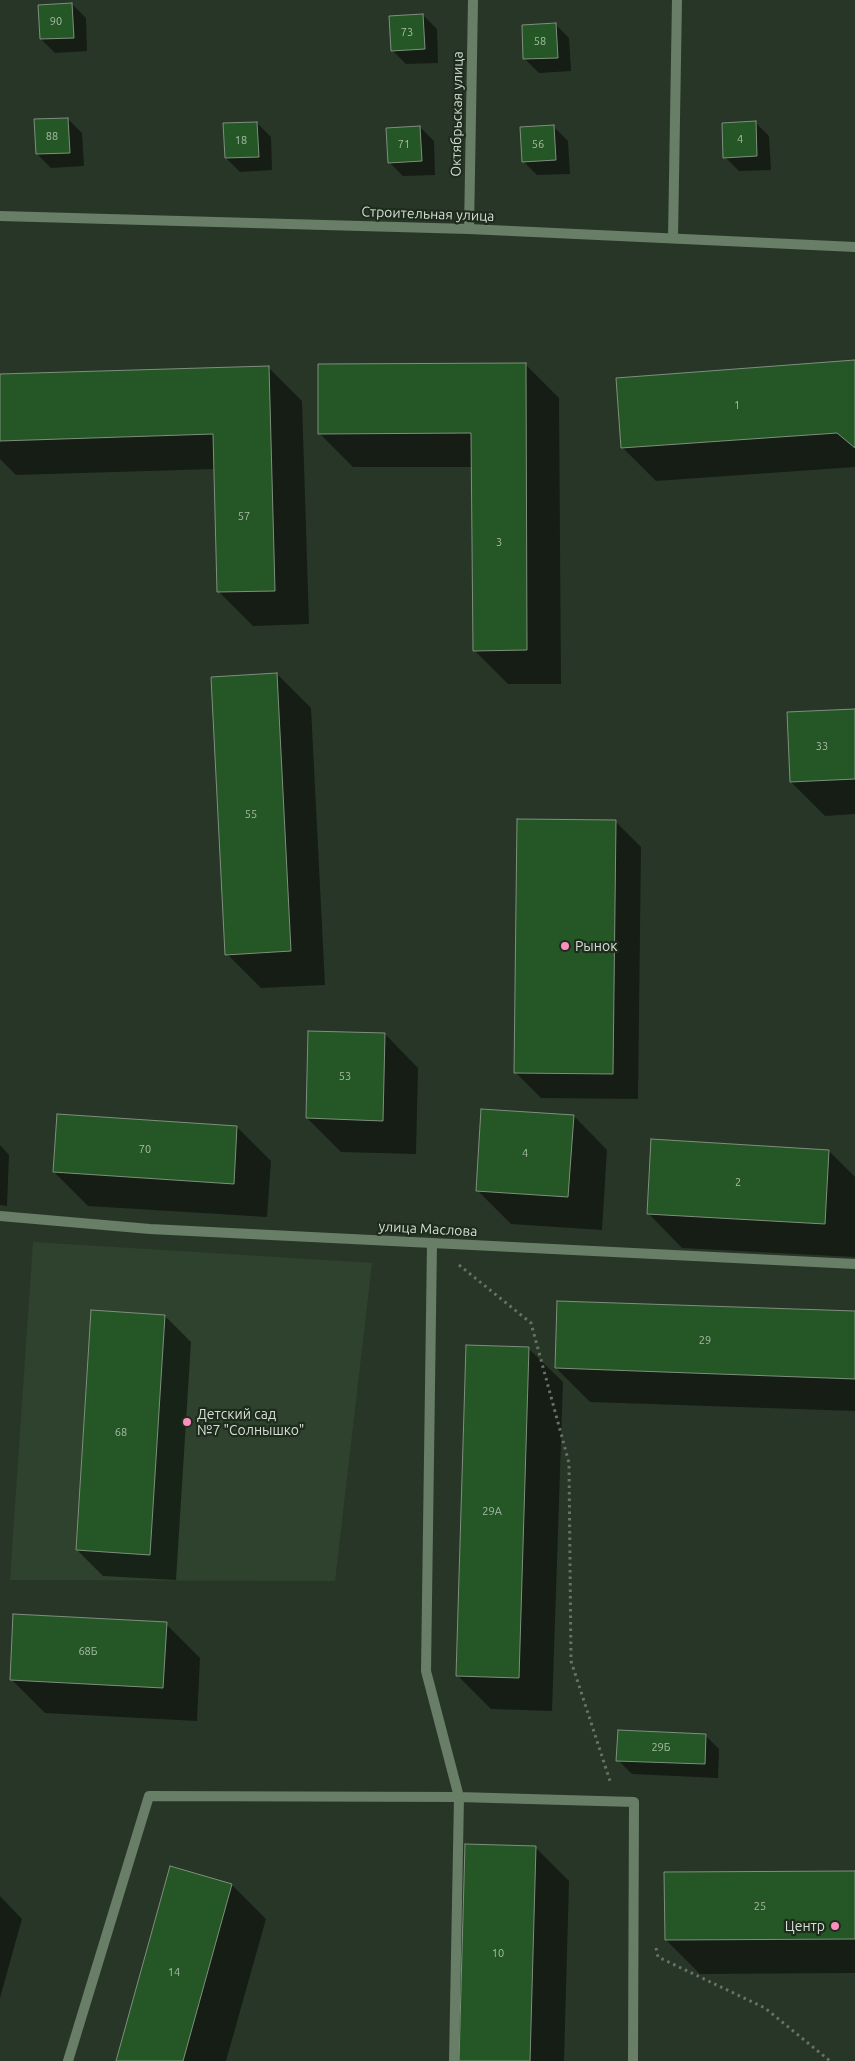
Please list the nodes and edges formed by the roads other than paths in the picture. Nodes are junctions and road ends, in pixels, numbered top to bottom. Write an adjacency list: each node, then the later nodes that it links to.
1 (473, 0): 4 (street, Октябрьская улица)
2 (677, 0): 5 (street)
3 (0, 216): 4 (street, Строительная улица)
4 (469, 229): 5 (street, Строительная улица)
5 (673, 238): 6 (street, Строительная улица)
6 (855, 247)
7 (0, 1216): 8 (street, улица Маслова)
8 (432, 1243): 9 (street, улица Маслова); 10 (street)
9 (855, 1264)
10 (459, 1797): 11 (street); 12 (street); 13 (street)
11 (68, 2061)
12 (454, 2061)
13 (633, 2061)

